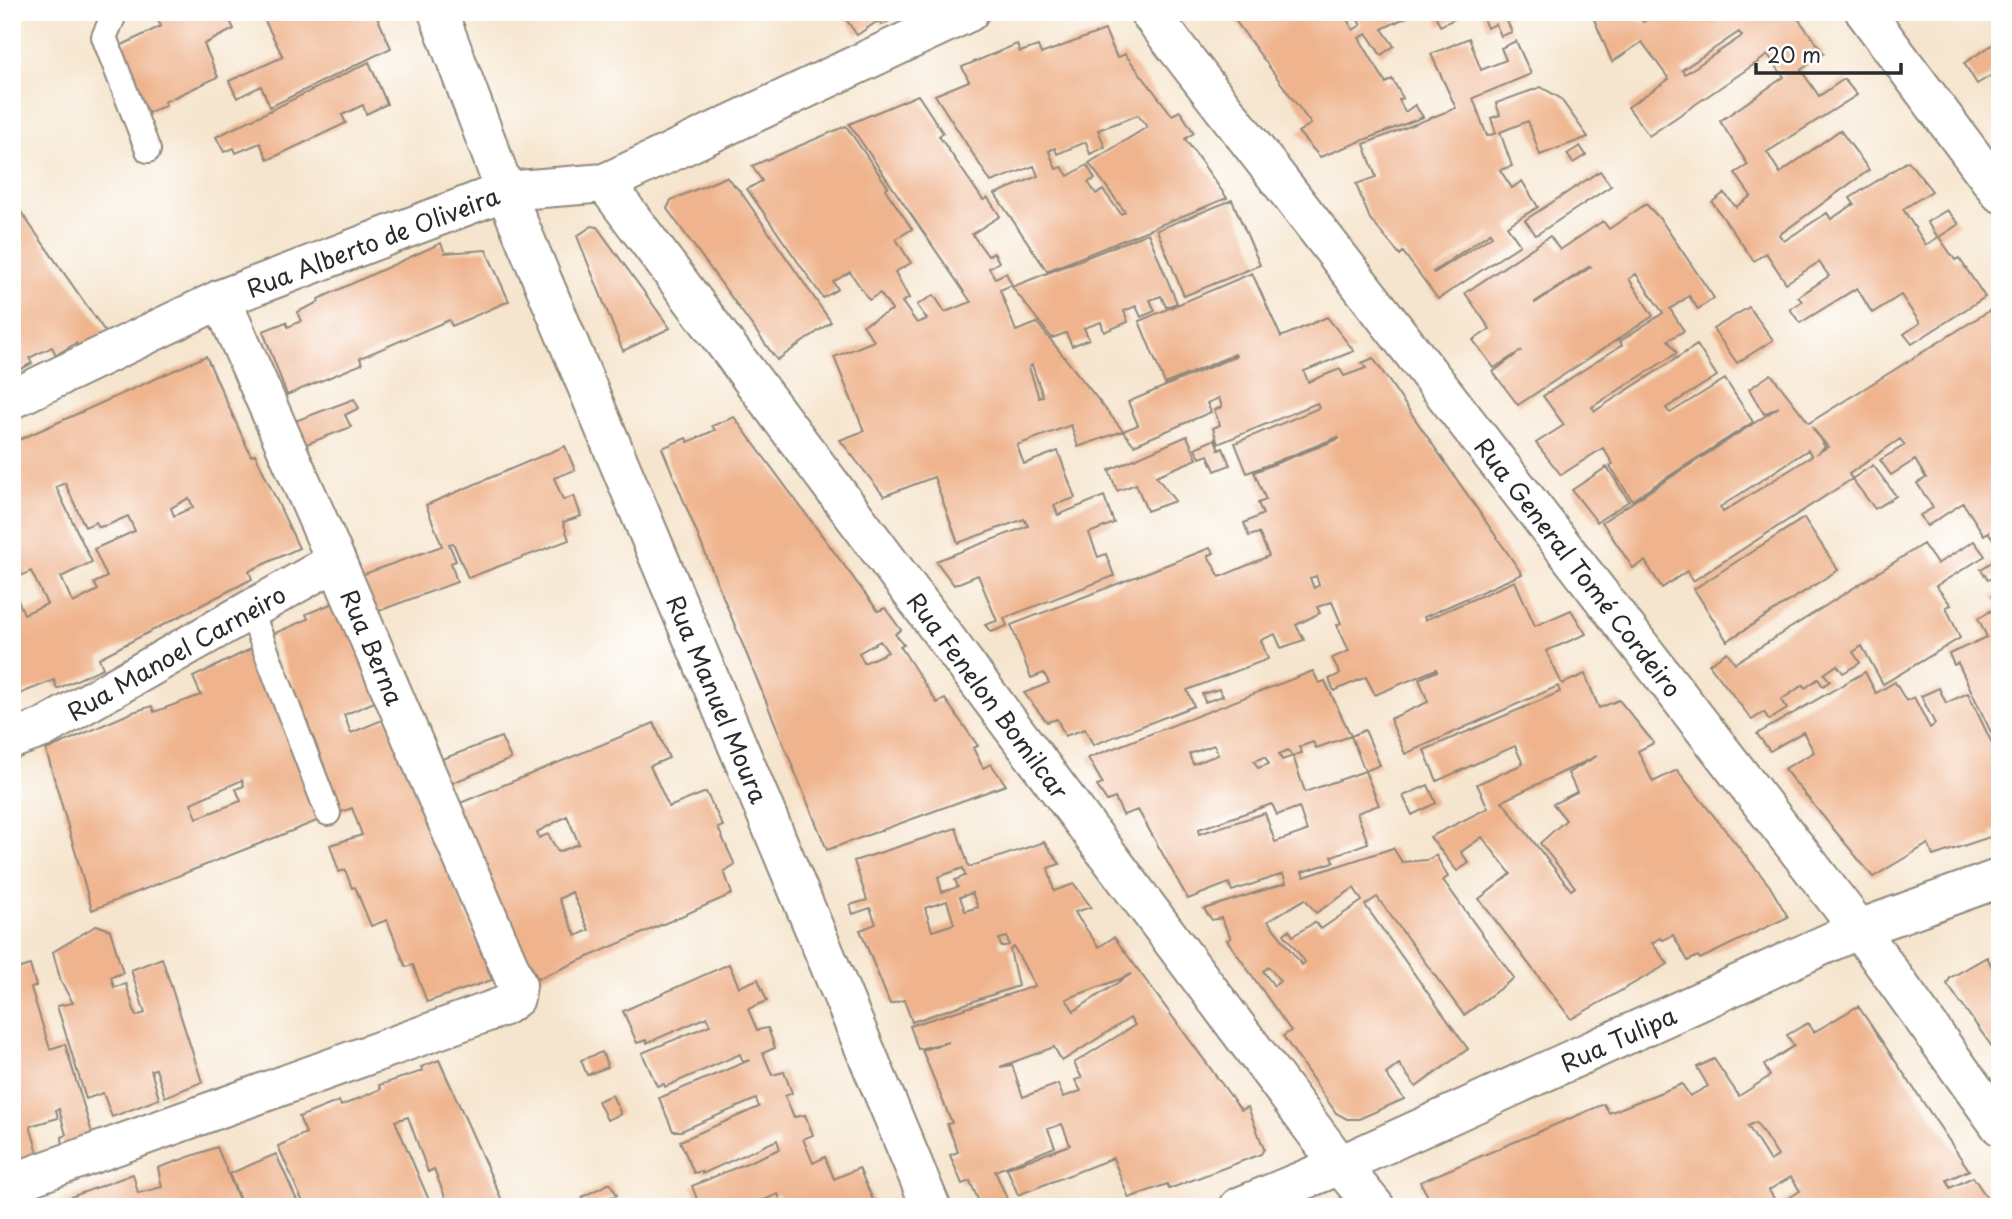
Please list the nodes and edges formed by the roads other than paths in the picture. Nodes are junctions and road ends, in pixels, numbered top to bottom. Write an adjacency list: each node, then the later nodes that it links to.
1 (110, 12): 6 (lane)
2 (438, 12): 8 (street, Rua Manuel Moura)
3 (969, 12): 7 (street, Rua Alberto de Oliveira)
4 (1149, 12): 17 (street, Rua General Tomé Cordeiro)
5 (1865, 12): 9 (street)
6 (148, 149)
7 (605, 183): 8 (street, Rua Alberto de Oliveira); 19 (street, Rua Fenelon Bomilcar)
8 (505, 191): 10 (street, Rua Alberto de Oliveira); 21 (street, Rua Manuel Moura)
9 (2000, 193)
10 (221, 299): 11 (street, Rua Alberto de Oliveira); 12 (street, Rua Berna)
11 (12, 399)
12 (337, 561): 13 (street, Rua Manoel Carneiro); 20 (street, Rua Berna)
13 (250, 609): 14 (street, Rua Manoel Carneiro); 15 (lane)
14 (12, 739)
15 (328, 813)
16 (2000, 878): 17 (street, Rua Tulipa)
17 (1860, 929): 18 (street, Rua General Tomé Cordeiro); 19 (street, Rua Tulipa)
18 (2000, 1126)
19 (1340, 1165): 22 (street, Rua Tulipa); 23 (street, Rua Fenelon Bomilcar)
20 (12, 1183)
21 (931, 1207)
22 (1239, 1207)
23 (1375, 1207)

